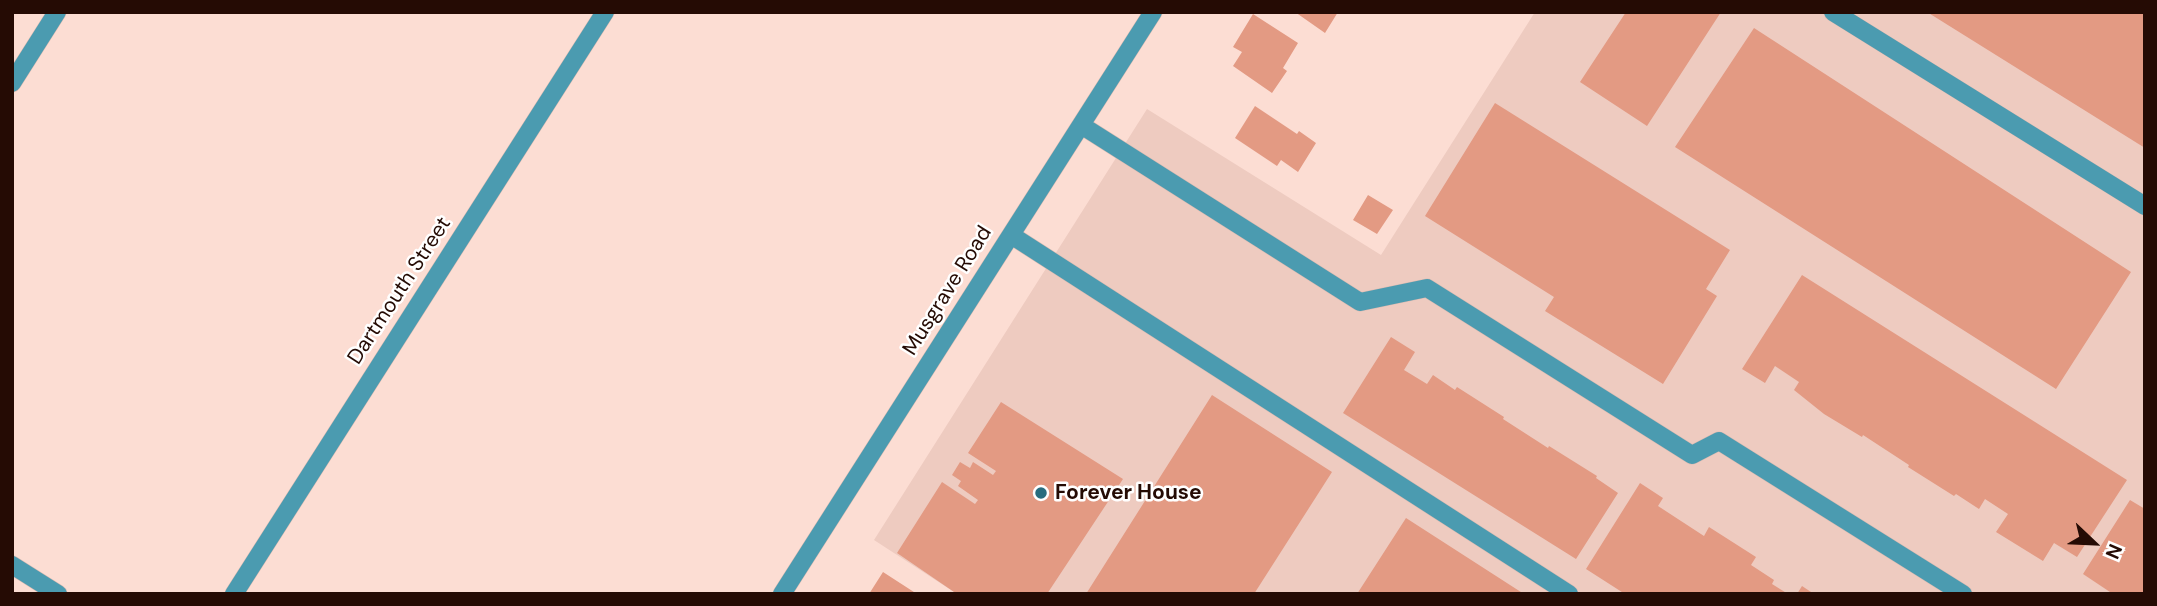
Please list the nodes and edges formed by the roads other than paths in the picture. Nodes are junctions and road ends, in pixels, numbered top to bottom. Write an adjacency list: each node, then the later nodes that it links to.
1 (57, 12): 5 (street)
2 (605, 12): 11 (street, Dartmouth Street)
3 (1153, 12): 6 (street, Musgrave Road)
4 (1833, 12): 7 (street)
5 (12, 83)
6 (1081, 125): 8 (street, Musgrave Road); 14 (street)
7 (2145, 206)
8 (1011, 235): 12 (street, Musgrave Road); 13 (street)
9 (12, 565): 10 (street)
10 (58, 594)
11 (234, 594)
12 (782, 594)
13 (1569, 594)
14 (1964, 594)

